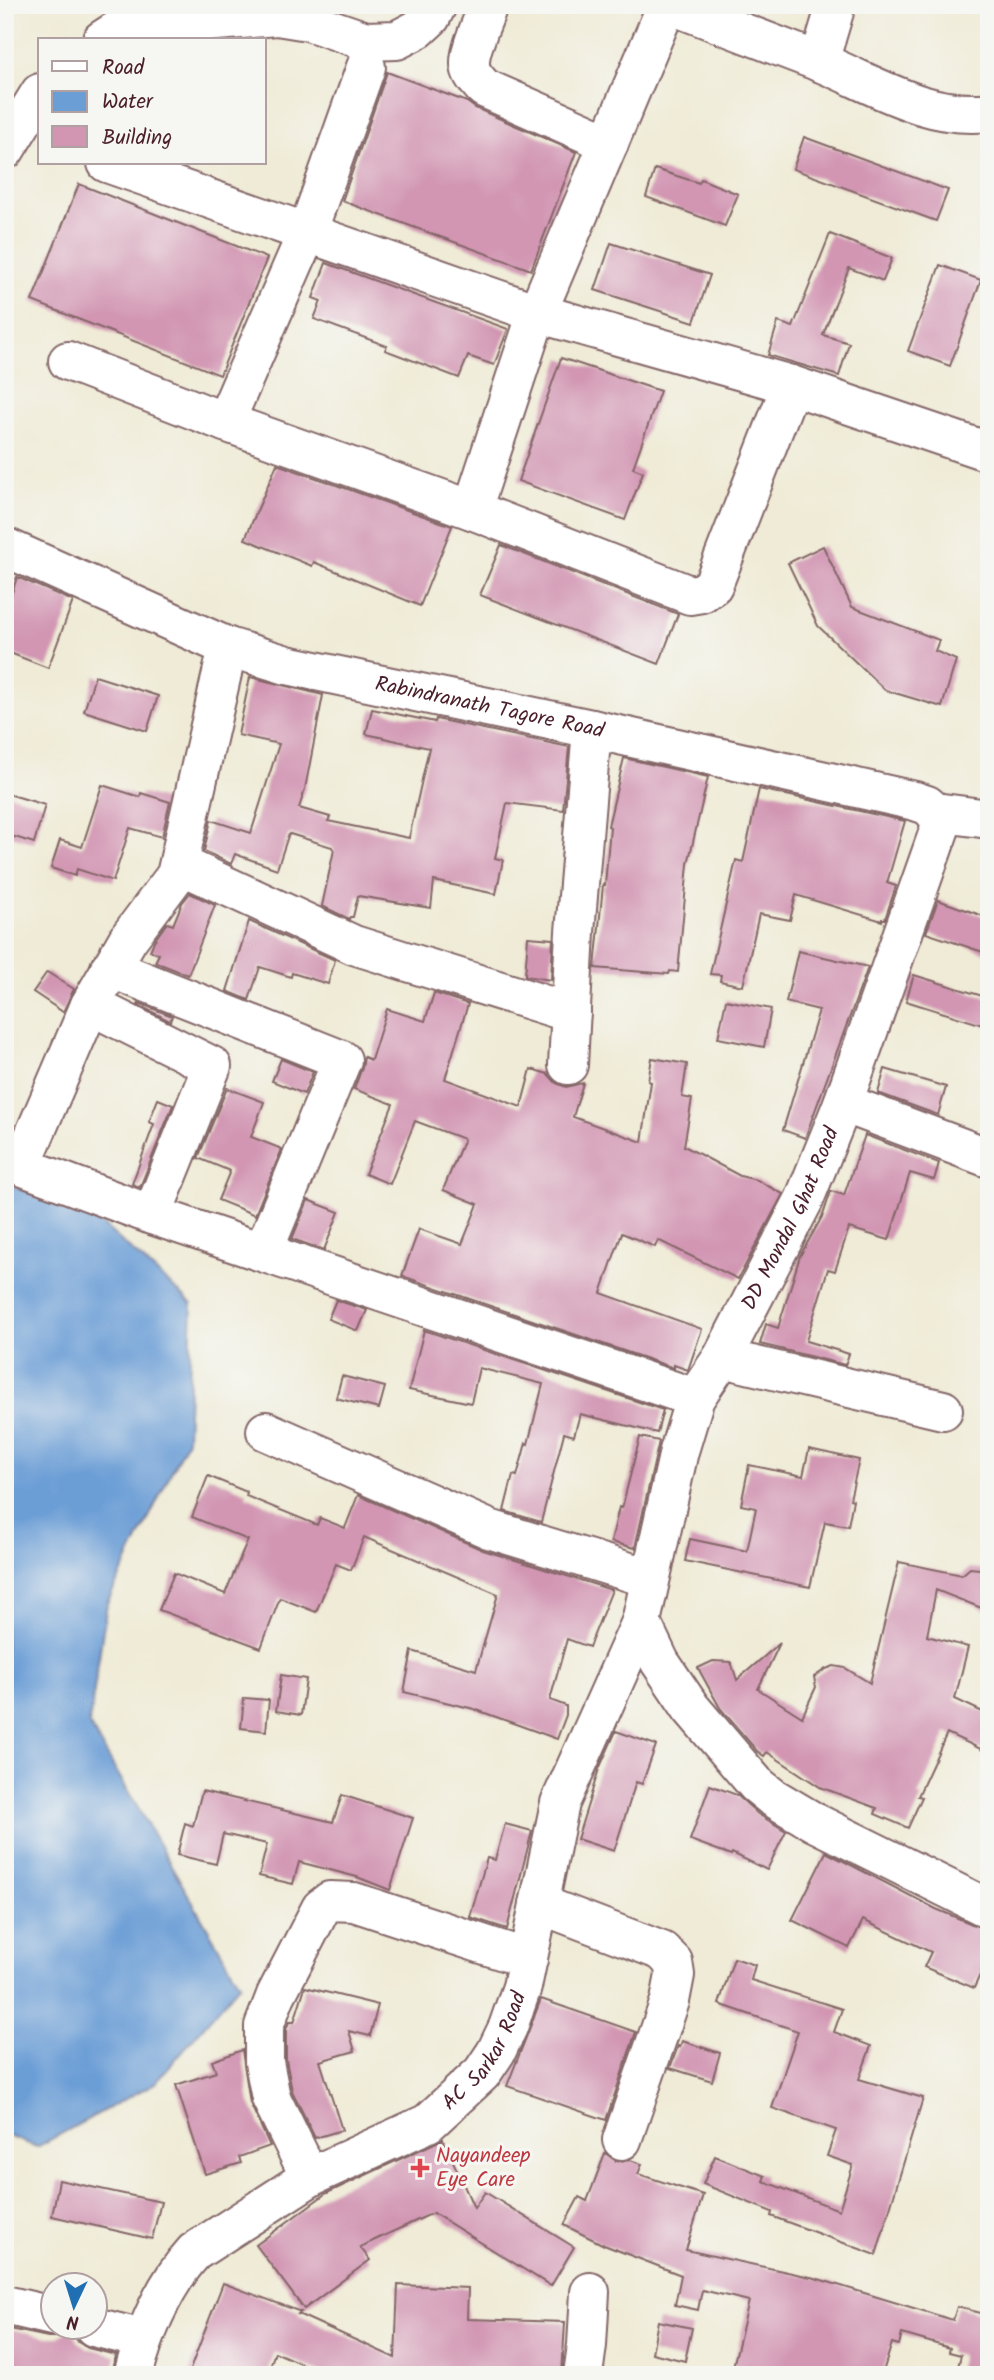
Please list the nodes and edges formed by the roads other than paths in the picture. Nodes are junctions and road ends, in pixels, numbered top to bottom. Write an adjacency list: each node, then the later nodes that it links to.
1 (437, 5): 5 (street)
2 (488, 5): 10 (street)
3 (669, 5): 6 (street); 10 (street)
4 (836, 5): 6 (street)
5 (113, 25)
6 (819, 62): 9 (street)
7 (366, 67): 13 (street)
8 (38, 96): 11 (street)
9 (989, 112)
10 (609, 143): 14 (street)
11 (5, 150)
12 (110, 164): 13 (street)
13 (307, 233): 14 (street); 17 (street)
14 (537, 313): 16 (street); 19 (street)
15 (68, 361): 17 (street)
16 (791, 385): 18 (street); 19 (street)
17 (225, 422): 19 (street)
18 (989, 452)
19 (472, 510)
20 (5, 547): 21 (street, Rabindranath Tagore Road)
21 (229, 647): 22 (street, Rabindranath Tagore Road); 25 (street)
22 (592, 729): 23 (street, Rabindranath Tagore Road); 28 (street)
23 (935, 812): 24 (street, Rabindranath Tagore Road); 30 (street, DD Mondal Ghat Road)
24 (989, 819)
25 (180, 864): 26 (street); 28 (street)
26 (110, 968): 27 (street); 34 (street)
27 (90, 1005): 32 (street); 33 (street)
28 (571, 1013): 29 (street)
29 (568, 1065)
30 (843, 1103): 31 (street); 35 (street, DD Mondal Ghat Road)
31 (989, 1158)
32 (13, 1163): 33 (street)
33 (152, 1215): 34 (street)
34 (263, 1252): 36 (street)
35 (722, 1358): 36 (street, DD Mondal Ghat Road); 37 (street)
36 (695, 1398): 39 (street, DD Mondal Ghat Road)
37 (943, 1410)
38 (266, 1431): 39 (street)
39 (649, 1578): 40 (street, DD Mondal Ghat Road)
40 (641, 1622): 41 (street, AC Sarkar Road); 42 (street)
41 (538, 1905): 43 (street, AC Sarkar Road); 44 (street)
42 (989, 1909)
43 (527, 1959): 45 (street, AC Sarkar Road); 45 (street)
44 (622, 2140)
45 (310, 2177): 50 (street, AC Sarkar Road)
46 (590, 2292): 52 (street)
47 (5, 2305): 48 (street)
48 (38, 2313)
49 (108, 2330): 50 (street)
50 (143, 2339): 51 (street, AC Sarkar Road)
51 (133, 2375)
52 (583, 2375)

